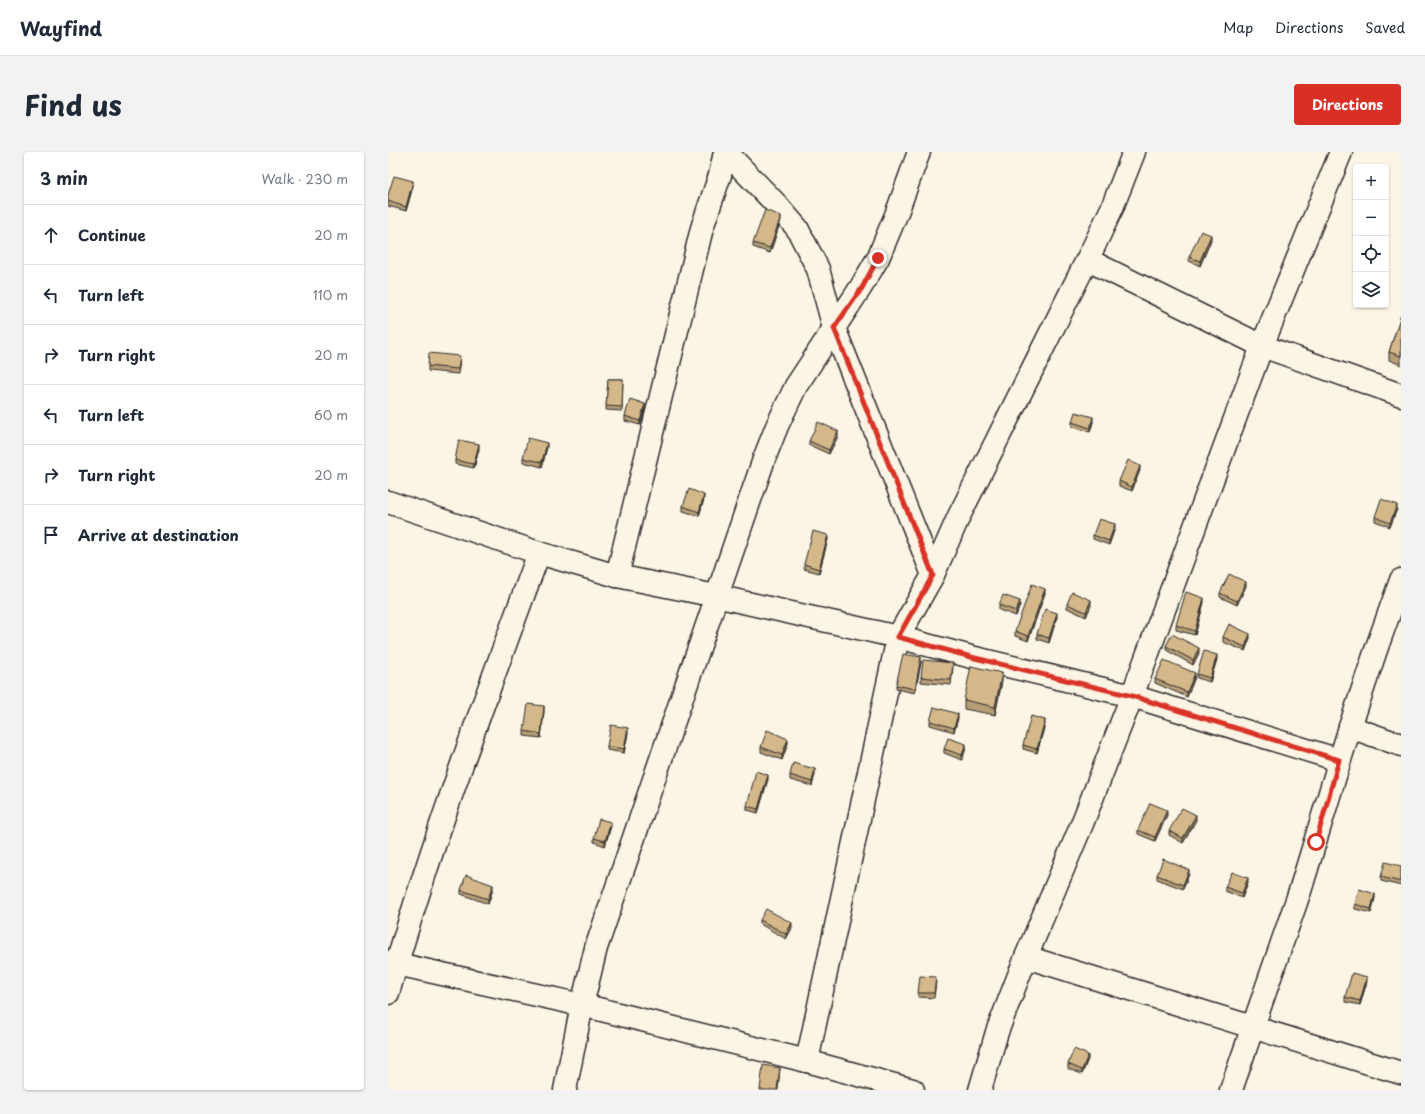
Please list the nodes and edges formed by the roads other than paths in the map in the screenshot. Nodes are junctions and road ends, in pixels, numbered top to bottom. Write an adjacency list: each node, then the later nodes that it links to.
1 (726, 152): 6 (street); 12 (street)
2 (919, 152): 6 (street)
3 (1134, 152): 5 (street)
4 (1341, 152): 7 (street)
5 (1088, 260): 7 (street); 11 (street)
6 (834, 328): 11 (street); 14 (street)
7 (1262, 346): 8 (street); 16 (street)
8 (1401, 395)
9 (388, 502): 10 (street)
10 (539, 553): 12 (street); 21 (street)
11 (933, 575): 15 (street)
12 (617, 576): 14 (street)
13 (1401, 580): 17 (street)
14 (716, 596): 15 (street); 23 (street)
15 (898, 637): 16 (street); 25 (street)
16 (1132, 696): 19 (street); 20 (street)
17 (1350, 726): 18 (street); 19 (street)
18 (1401, 745)
19 (1339, 760): 24 (street)
20 (1026, 957): 24 (street); 29 (street)
21 (392, 962): 22 (street); 23 (street)
22 (388, 993)
23 (582, 1005): 25 (street); 27 (street)
24 (1252, 1028): 26 (street); 30 (street)
25 (807, 1061): 28 (street)
26 (1401, 1073)
27 (565, 1090)
28 (913, 1090)
29 (980, 1090)
30 (1231, 1090)

